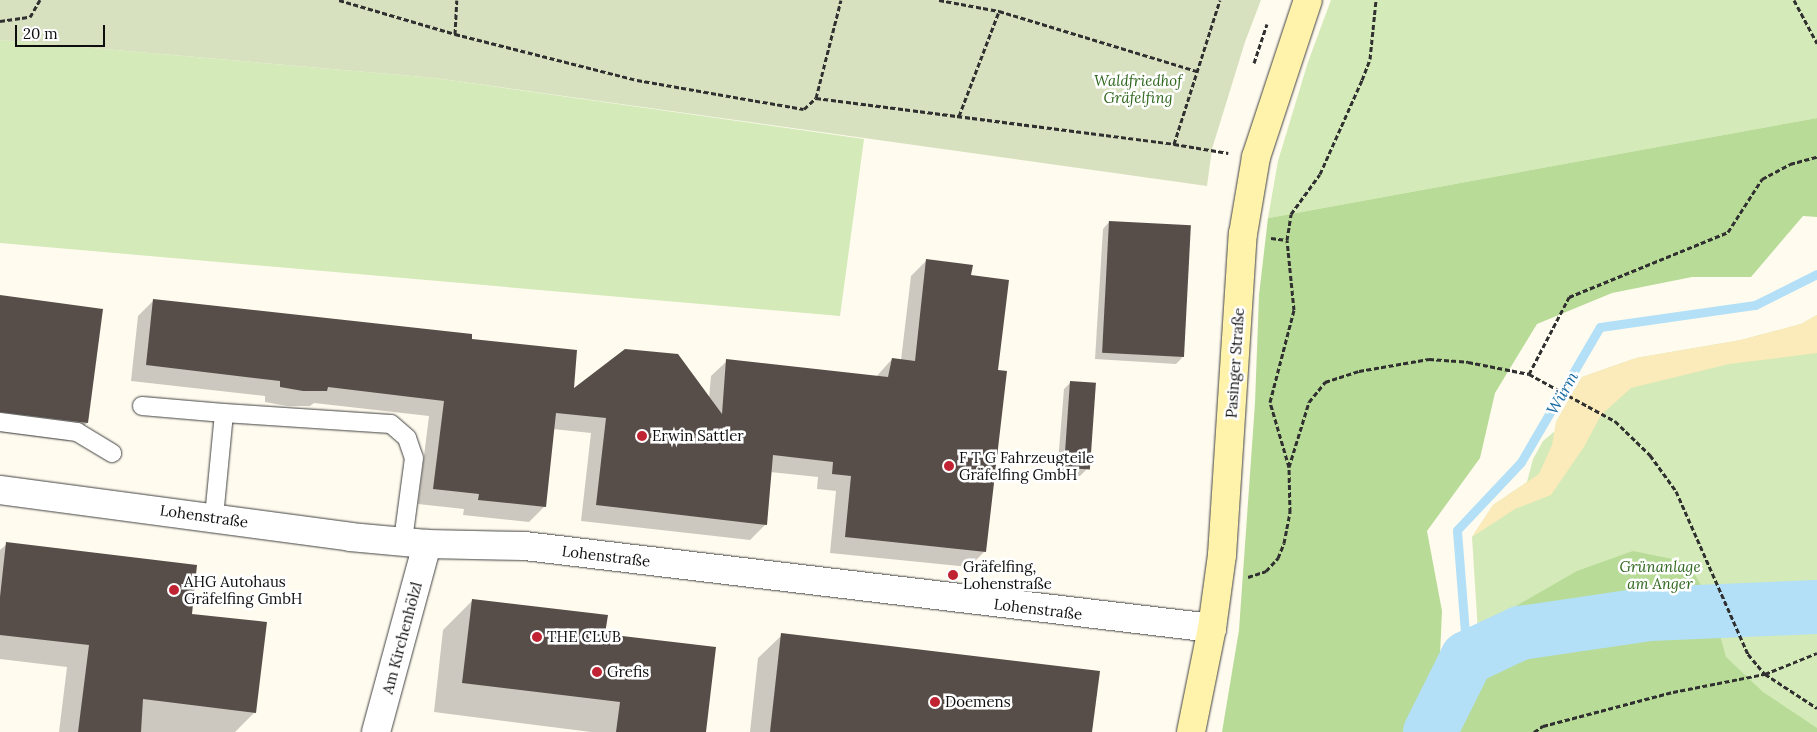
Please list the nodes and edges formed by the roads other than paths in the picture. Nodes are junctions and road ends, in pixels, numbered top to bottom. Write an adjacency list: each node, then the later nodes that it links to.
1 (1308, 0): 9 (main road, Pasinger Straße)
2 (142, 406): 3 (lane)
3 (224, 413): 7 (lane); 8 (lane)
4 (0, 422): 5 (lane)
5 (112, 453)
6 (0, 490): 7 (street, Lohenstraße)
7 (214, 517): 8 (street, Lohenstraße)
8 (415, 542): 9 (street, Lohenstraße); 10 (street, Am Kirchenhölzl)
9 (1212, 628): 11 (main road, Pasinger Straße)
10 (376, 732)
11 (1192, 732)

